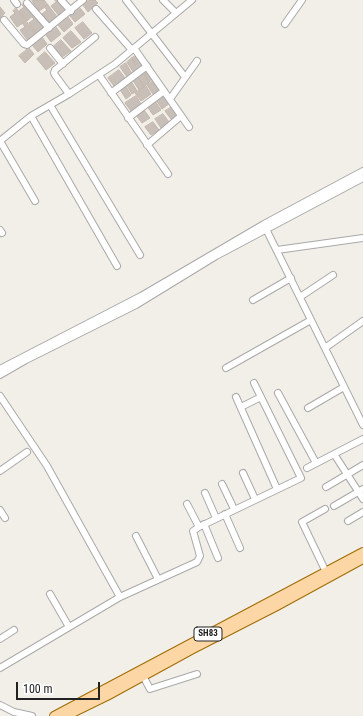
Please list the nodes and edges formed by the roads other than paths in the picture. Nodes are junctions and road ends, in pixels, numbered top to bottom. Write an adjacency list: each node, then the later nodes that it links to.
1 (61, 0): 9 (street)
2 (82, 0): 9 (street)
3 (126, 0): 14 (street)
4 (162, 0): 10 (street)
5 (192, 0): 10 (street)
6 (302, 0): 12 (street)
7 (27, 2): 13 (street)
8 (96, 9): 17 (street)
9 (70, 11): 13 (street)
10 (176, 14): 14 (street)
11 (4, 20): 13 (street)
12 (285, 24)
13 (49, 28)
14 (152, 33): 17 (street); 22 (street)
15 (95, 37): 19 (street)
16 (50, 48): 19 (street)
17 (133, 49): 20 (street); 21 (street)
18 (197, 60): 22 (street)
19 (63, 64): 25 (street)
20 (147, 66): 23 (street); 24 (street)
21 (99, 75): 24 (street); 25 (street)
22 (184, 78): 26 (street)
23 (164, 91): 26 (street); 30 (street)
24 (111, 93): 30 (street)
25 (69, 94): 27 (street)
26 (170, 99): 29 (street)
27 (50, 105): 28 (street); 41 (street)
28 (31, 116): 32 (street); 42 (street)
29 (181, 116): 31 (street); 33 (street)
30 (128, 118): 33 (street)
31 (189, 127)
32 (0, 141): 37 (street)
33 (147, 145): 35 (street)
34 (363, 171): 38 (street)
35 (168, 174)
36 (363, 178): 38 (street)
37 (35, 201)
38 (265, 226): 40 (street); 51 (street); 52 (street)
39 (363, 238): 40 (street)
40 (277, 250): 44 (street)
41 (140, 255)
42 (117, 266)
43 (333, 275): 45 (street)
44 (291, 278): 45 (street); 46 (street)
45 (300, 297): 47 (street)
46 (253, 300)
47 (311, 320): 49 (street); 50 (street)
48 (363, 321): 49 (street)
49 (325, 348): 54 (street)
50 (226, 368)
51 (0, 369)
52 (0, 375)
53 (254, 382): 58 (street)
54 (344, 387): 60 (street); 61 (street)
55 (278, 393): 65 (street)
56 (0, 396): 97 (street)
57 (236, 397): 59 (street)
58 (261, 397): 59 (street); 73 (street)
59 (241, 407): 73 (street)
60 (308, 408)
61 (363, 425)
62 (363, 439): 65 (street)
63 (27, 452): 68 (street)
64 (336, 457): 70 (street)
65 (316, 463): 67 (street)
66 (363, 465): 70 (street)
67 (307, 468)
68 (0, 471)
69 (243, 473): 76 (street)
70 (347, 474): 72 (street); 74 (street)
71 (222, 484): 80 (street)
72 (326, 487)
73 (277, 489): 76 (street)
74 (361, 491): 77 (street); 79 (street)
75 (205, 493): 86 (street)
76 (255, 499): 80 (street)
77 (363, 499)
78 (187, 504): 88 (street)
79 (334, 506)
80 (234, 509): 84 (street)
81 (325, 509): 94 (street)
82 (0, 510): 85 (street)
83 (363, 512): 87 (street)
84 (225, 514): 86 (street); 90 (street)
85 (5, 518)
86 (216, 518): 88 (street)
87 (348, 521)
88 (201, 526): 92 (street); 95 (street)
89 (136, 536): 95 (street)
90 (240, 548)
91 (363, 552): 94 (main road, SH83)
92 (218, 558)
93 (363, 559): 101 (main road, SH83)
94 (326, 572): 101 (main road, SH83)
95 (158, 579): 97 (street)
96 (50, 594): 98 (street)
97 (120, 597): 98 (street)
98 (70, 627): 102 (street)
99 (14, 630): 100 (street)
100 (0, 639)
101 (183, 651): 104 (main road, SH83); 107 (main road, SH83)
102 (0, 668)
103 (197, 674): 104 (street)
104 (143, 676): 108 (main road, SH83)
105 (0, 704): 106 (street)
106 (32, 716)
107 (54, 716)
108 (66, 716)

